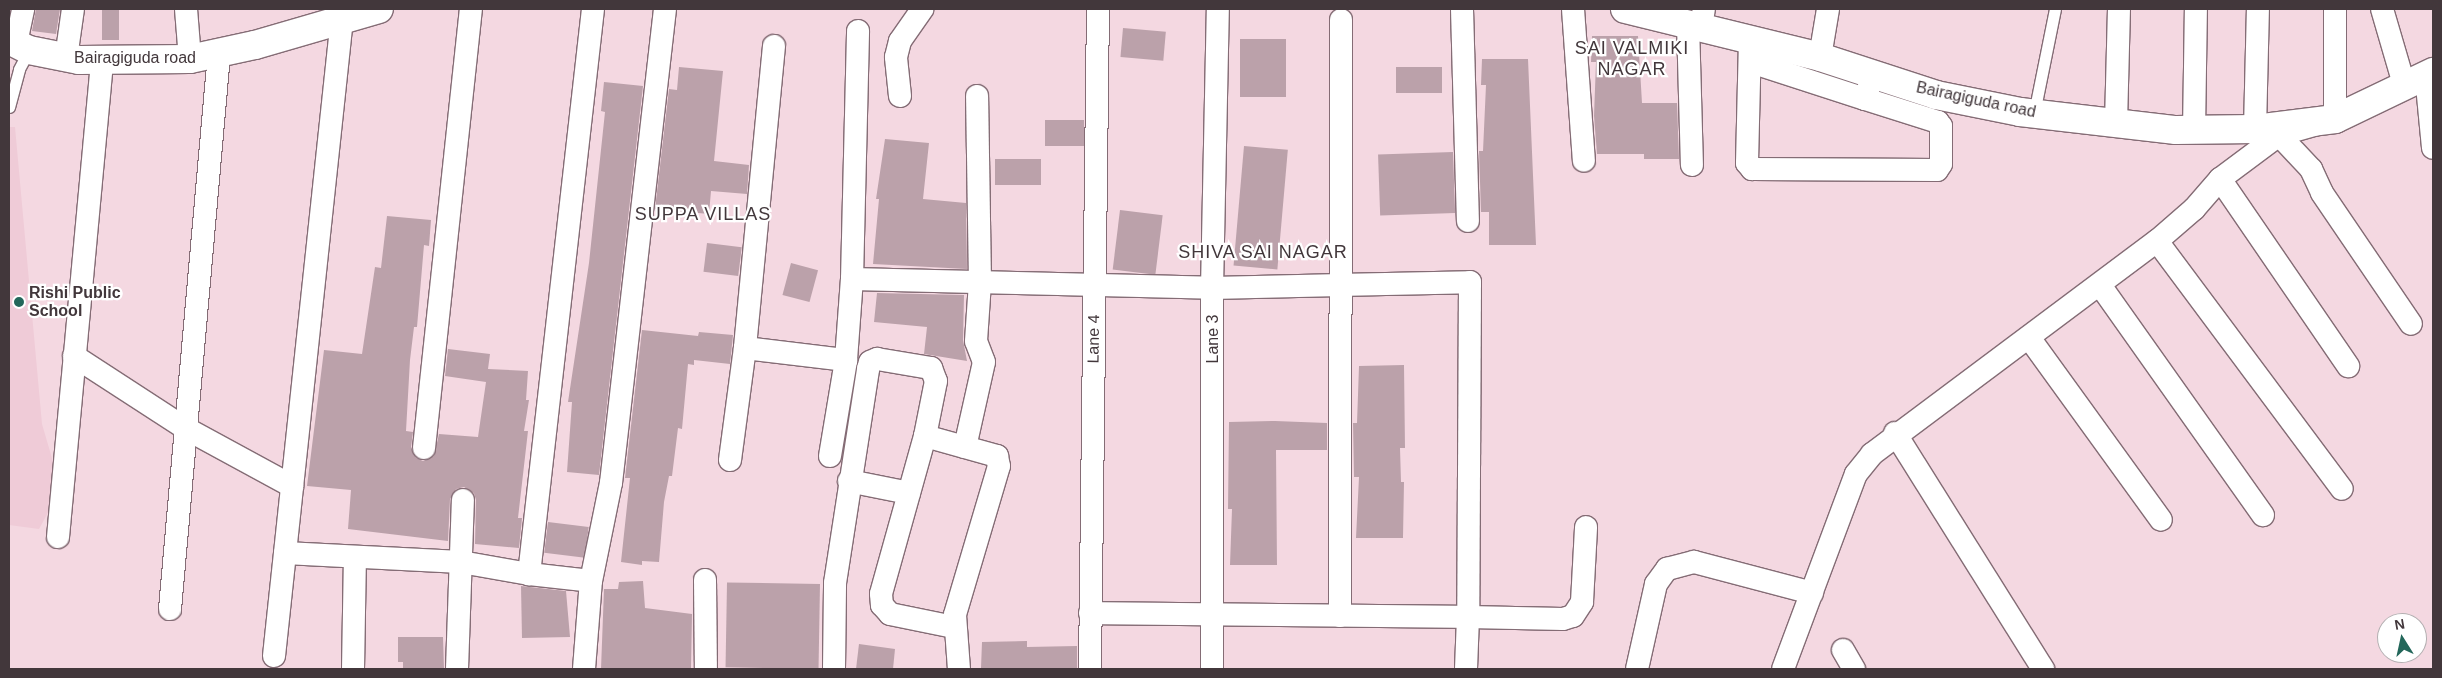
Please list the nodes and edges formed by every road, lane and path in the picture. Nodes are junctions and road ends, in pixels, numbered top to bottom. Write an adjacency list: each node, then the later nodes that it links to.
1 (23, 9): 25 (street)
2 (73, 9): 30 (street)
3 (186, 9): 32 (street)
4 (379, 9): 21 (street, Bairagiguda road)
5 (471, 9): 65 (street)
6 (593, 9): 80 (street)
7 (664, 9): 82 (street)
8 (922, 9): 35 (street)
9 (1098, 9): 53 (street, Lane 4)
10 (1218, 9): 54 (street, Lane 3)
11 (1462, 9): 47 (street)
12 (1573, 9): 44 (street)
13 (1626, 9): 23 (street, Bairagiguda road)
14 (1828, 9): 29 (street)
15 (2055, 9): 38 (lane)
16 (2119, 9): 40 (street)
17 (2196, 9): 41 (street)
18 (2258, 9): 42 (street)
19 (2335, 9): 39 (street)
20 (2382, 9): 33 (street)
21 (342, 19): 28 (street, Bairagiguda road); 69 (street)
22 (1341, 20): 52 (street)
23 (1698, 20): 27 (street, Bairagiguda road); 45 (street)
24 (858, 31): 49 (street)
25 (18, 45): 30 (street, Bairagiguda road); 37 (lane)
26 (774, 46): 57 (street)
27 (1750, 51): 29 (street, Bairagiguda road); 34 (street); 34 (street)
28 (219, 54): 32 (street, Bairagiguda road); 61 (street)
29 (1820, 57): 34 (street, Bairagiguda road)
30 (66, 58): 31 (street, Bairagiguda road)
31 (102, 59): 32 (street, Bairagiguda road); 58 (street)
32 (190, 59)
33 (2421, 77): 39 (street, Bairagiguda road); 43 (street)
34 (1869, 86): 38 (street, Bairagiguda road)
35 (900, 96)
36 (977, 96): 50 (street)
37 (9, 107)
38 (2034, 113): 40 (street, Bairagiguda road)
39 (2335, 119): 42 (street, Bairagiguda road)
40 (2116, 123): 41 (street, Bairagiguda road)
41 (2194, 132): 42 (street, Bairagiguda road)
42 (2267, 132): 46 (street); 55 (street)
43 (2433, 148)
44 (1584, 161)
45 (1692, 165)
46 (2220, 179): 48 (street); 60 (street)
47 (1468, 221)
48 (2157, 241): 51 (street); 70 (street)
49 (852, 279): 50 (street); 59 (street)
50 (980, 283): 53 (street); 64 (street)
51 (2100, 284): 56 (street); 73 (street)
52 (1340, 285): 54 (street); 87 (street); 88 (street)
53 (1095, 286): 54 (street); 85 (street, Lane 4)
54 (1212, 288): 86 (street, Lane 3)
55 (2411, 324)
56 (2030, 339): 62 (street); 74 (street)
57 (745, 348): 59 (street); 67 (street)
58 (74, 356): 61 (street); 76 (street)
59 (846, 360): 66 (street)
60 (2348, 366)
61 (185, 428): 69 (street); 84 (street)
62 (1895, 433): 83 (street); 104 (street)
63 (925, 436): 64 (street); 68 (street); 71 (street)
64 (966, 447): 89 (street)
65 (424, 448)
66 (830, 456)
67 (730, 460)
68 (849, 480): 71 (street); 96 (street)
69 (292, 486): 77 (street)
70 (2342, 489)
71 (909, 493): 89 (street)
72 (463, 500): 79 (street)
73 (2263, 515)
74 (2161, 520)
75 (1586, 527): 88 (street)
76 (58, 537)
77 (285, 552): 78 (street); 91 (street)
78 (355, 557): 79 (street); 92 (street)
79 (460, 562): 80 (street); 93 (street)
80 (529, 574): 82 (street)
81 (705, 580): 95 (street)
82 (591, 581): 94 (street)
83 (1812, 593): 101 (street); 102 (street)
84 (170, 609)
85 (1090, 613): 86 (street); 98 (street, Lane 4)
86 (1214, 616): 87 (street); 99 (street, Lane 3)
87 (1340, 616): 88 (street)
88 (1468, 617): 100 (street)
89 (954, 627): 97 (street)
90 (1843, 650): 103 (street)
91 (274, 656)
92 (353, 669)
93 (457, 669)
94 (584, 669)
95 (706, 669)
96 (834, 669)
97 (959, 669)
98 (1090, 669)
99 (1212, 669)
100 (1466, 669)
101 (1637, 669)
102 (1784, 669)
103 (1854, 669)
104 (2043, 669)

